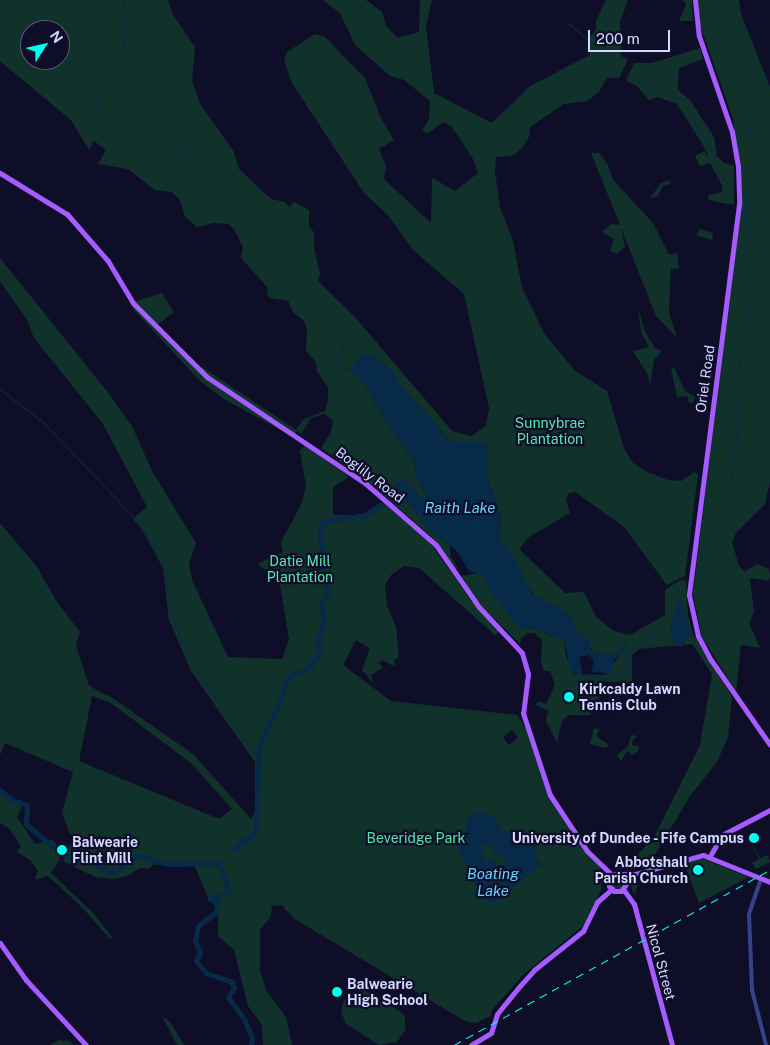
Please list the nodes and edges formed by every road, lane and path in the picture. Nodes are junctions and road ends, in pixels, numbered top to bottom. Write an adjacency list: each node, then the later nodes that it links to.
1 (695, 0): 3 (main road, Oriel Road)
2 (0, 173): 7 (main road, Boglily Road)
3 (770, 745)
4 (770, 810): 5 (main road)
5 (710, 856): 8 (main road); 9 (main road)
6 (621, 874): 7 (main road); 8 (main road); 11 (main road)
7 (612, 875): 12 (main road)
8 (633, 875): 11 (main road)
9 (761, 879): 10 (main road); 18 (street)
10 (770, 882)
11 (627, 883): 13 (main road)
12 (612, 889): 13 (main road); 16 (main road)
13 (623, 889): 17 (main road, Nicol Street)
14 (0, 943): 15 (main road)
15 (86, 1045)
16 (471, 1045)
17 (672, 1045)
18 (766, 1045)

